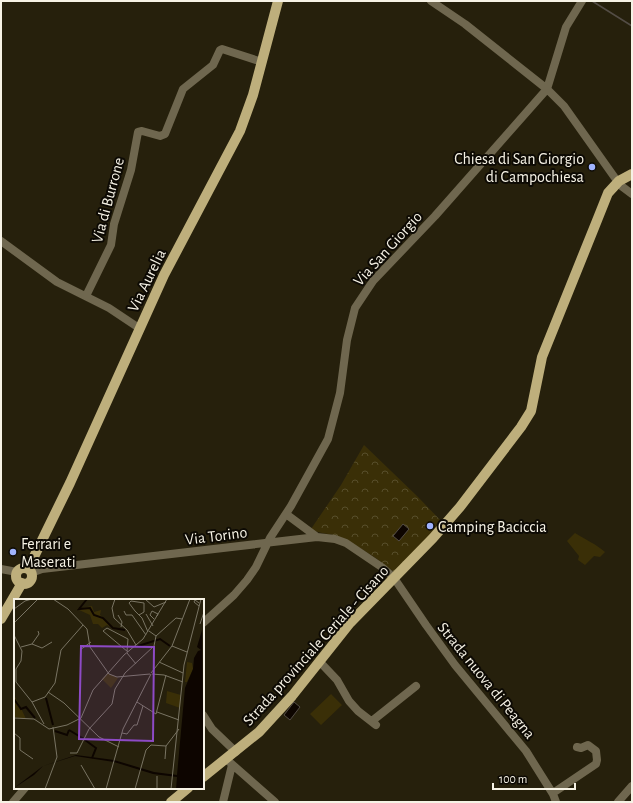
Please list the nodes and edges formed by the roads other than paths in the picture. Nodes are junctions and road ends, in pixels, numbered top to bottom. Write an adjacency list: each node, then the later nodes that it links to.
1 (278, 1): 4 (main road, Via Aurelia)
2 (431, 1): 5 (street)
3 (582, 1): 5 (street)
4 (262, 62): 10 (street, Via di Burrone); 11 (main road, Via Aurelia)
5 (547, 89): 7 (street); 12 (street, Via San Giorgio)
6 (632, 174): 7 (main road, Strada provinciale Ceriale - Cisano)
7 (619, 181): 8 (street); 18 (main road, Strada provinciale Ceriale - Cisano)
8 (632, 194)
9 (1, 240): 10 (street)
10 (86, 296): 11 (street)
11 (139, 328): 16 (main road, Via Aurelia)
12 (286, 514): 13 (street); 14 (street, Via San Giorgio)
13 (317, 537): 14 (street, Via Torino); 18 (street, Via Torino)
14 (267, 543): 16 (street, Via Torino); 21 (street, Via San Giorgio)
15 (1, 568): 17 (street)
16 (30, 571): 17 (main road); 19 (main road, Via Aurelia)
17 (17, 572): 19 (main road)
18 (394, 578): 22 (main road, Strada provinciale Ceriale - Cisano); 32 (street, Strada nuova di Peagna)
19 (22, 583): 20 (main road, Via Aurelia)
20 (1, 619)
21 (204, 622)
22 (319, 661): 23 (street); 26 (main road, Strada provinciale Ceriale - Cisano)
23 (416, 686)
24 (204, 716): 26 (street)
25 (577, 747): 32 (street)
26 (236, 752): 27 (main road, Strada provinciale Ceriale - Cisano)
27 (229, 762): 28 (main road, Strada provinciale Ceriale - Cisano); 35 (street); 36 (street)
28 (204, 776)
29 (632, 786): 38 (street)
30 (23, 789): 33 (street)
31 (187, 789): 34 (main road)
32 (553, 793): 37 (street, Strada nuova di Peagna)
33 (13, 802)
34 (171, 802)
35 (223, 802)
36 (274, 802)
37 (556, 802)
38 (618, 802)

